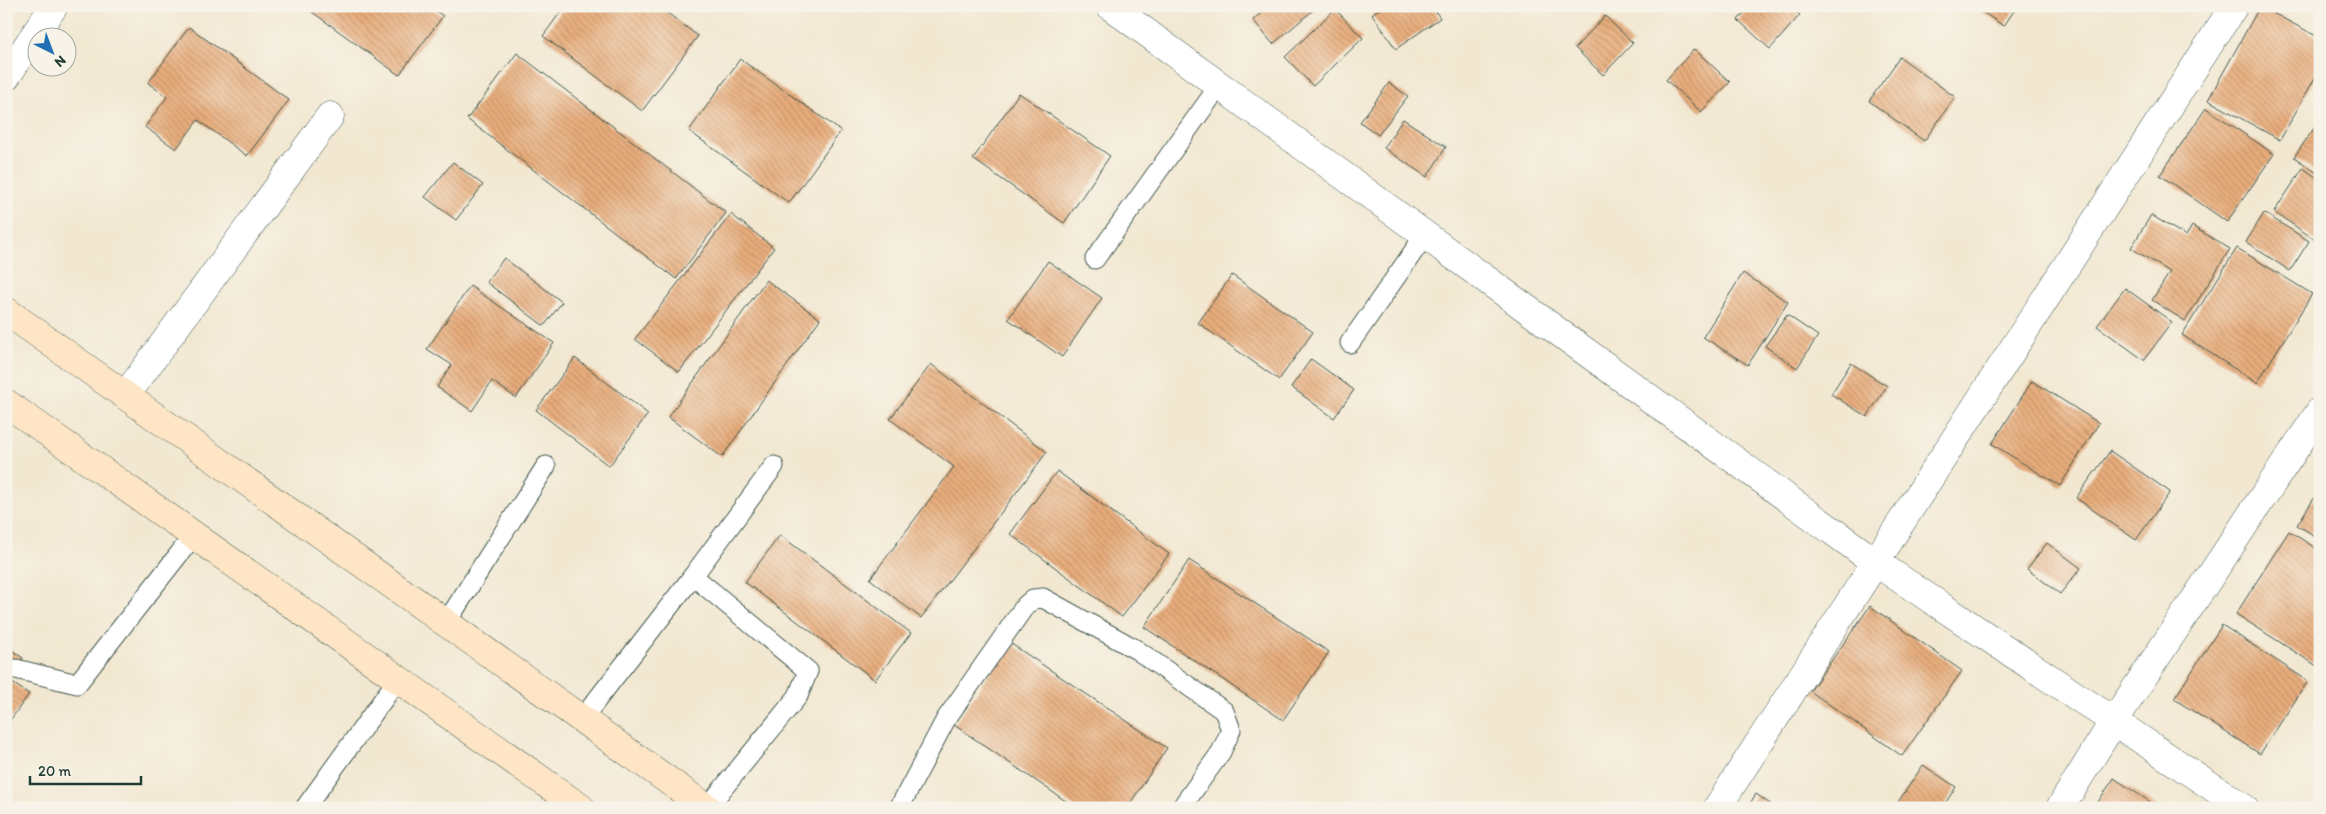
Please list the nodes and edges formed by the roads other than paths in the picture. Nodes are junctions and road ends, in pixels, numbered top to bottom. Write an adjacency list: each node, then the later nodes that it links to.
1 (54, 6): 4 (street)
2 (1110, 6): 5 (street)
3 (2234, 6): 17 (street)
4 (6, 77)
5 (1219, 86): 7 (street); 8 (lane)
6 (330, 116): 11 (street)
7 (1425, 235): 10 (lane); 17 (street)
8 (1095, 259)
9 (6, 311): 11 (main road)
10 (1350, 343)
11 (126, 395): 19 (main road)
12 (2320, 411): 23 (street)
13 (10, 412): 16 (main road)
14 (546, 466): 19 (lane)
15 (774, 466): 18 (lane)
16 (194, 536): 20 (lane); 21 (main road)
17 (1875, 562): 23 (street); 29 (street)
18 (693, 576): 22 (lane); 26 (lane)
19 (446, 622): 22 (main road)
20 (16, 669)
21 (398, 679): 24 (lane); 25 (main road)
22 (582, 719): 26 (main road)
23 (2114, 721): 30 (street); 31 (street)
24 (305, 808)
25 (581, 808)
26 (707, 808)
27 (899, 808): 28 (lane)
28 (1181, 808)
29 (1717, 808)
30 (2060, 808)
31 (2244, 808)

